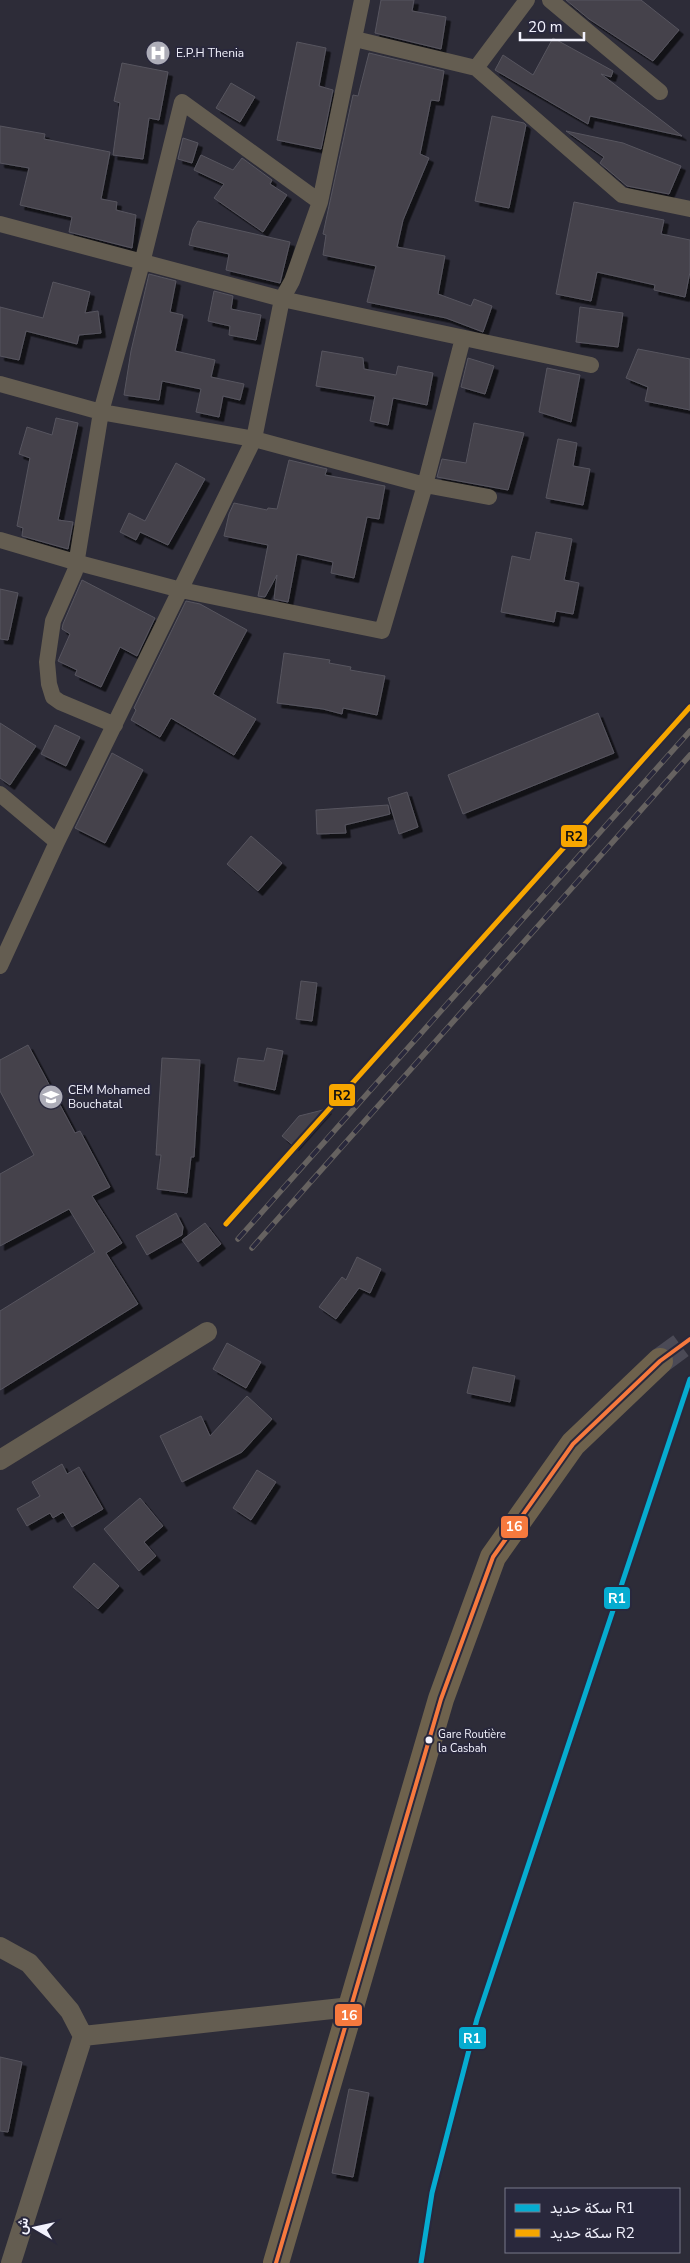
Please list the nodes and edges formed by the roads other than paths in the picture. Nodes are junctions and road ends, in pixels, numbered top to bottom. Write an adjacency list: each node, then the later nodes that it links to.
1 (362, 0): 4 (street)
2 (527, 0): 5 (street)
3 (550, 0): 6 (street)
4 (355, 39): 5 (street); 7 (street)
5 (476, 68): 8 (street)
6 (660, 92)
7 (320, 202): 10 (street); 11 (street)
8 (690, 209)
9 (0, 224): 10 (street)
10 (142, 263): 11 (street); 15 (street)
11 (282, 299): 12 (street); 16 (street)
12 (463, 338): 13 (street); 17 (street)
13 (591, 365)
14 (0, 384): 15 (street)
15 (101, 412): 16 (street); 20 (street)
16 (254, 439): 17 (street); 21 (street)
17 (425, 485): 18 (street); 21 (street)
18 (489, 497)
19 (0, 540): 20 (street)
20 (75, 562): 21 (street); 22 (street)
21 (181, 590): 22 (street)
22 (115, 725): 24 (street)
23 (0, 794): 24 (street)
24 (57, 842): 25 (street)
25 (0, 966)
26 (207, 1332): 28 (street)
27 (660, 1361): 30 (main road)
28 (0, 1460)
29 (0, 1947): 31 (street)
30 (351, 2007): 31 (street); 33 (main road)
31 (83, 2036): 32 (street)
32 (11, 2263)
33 (276, 2263)

